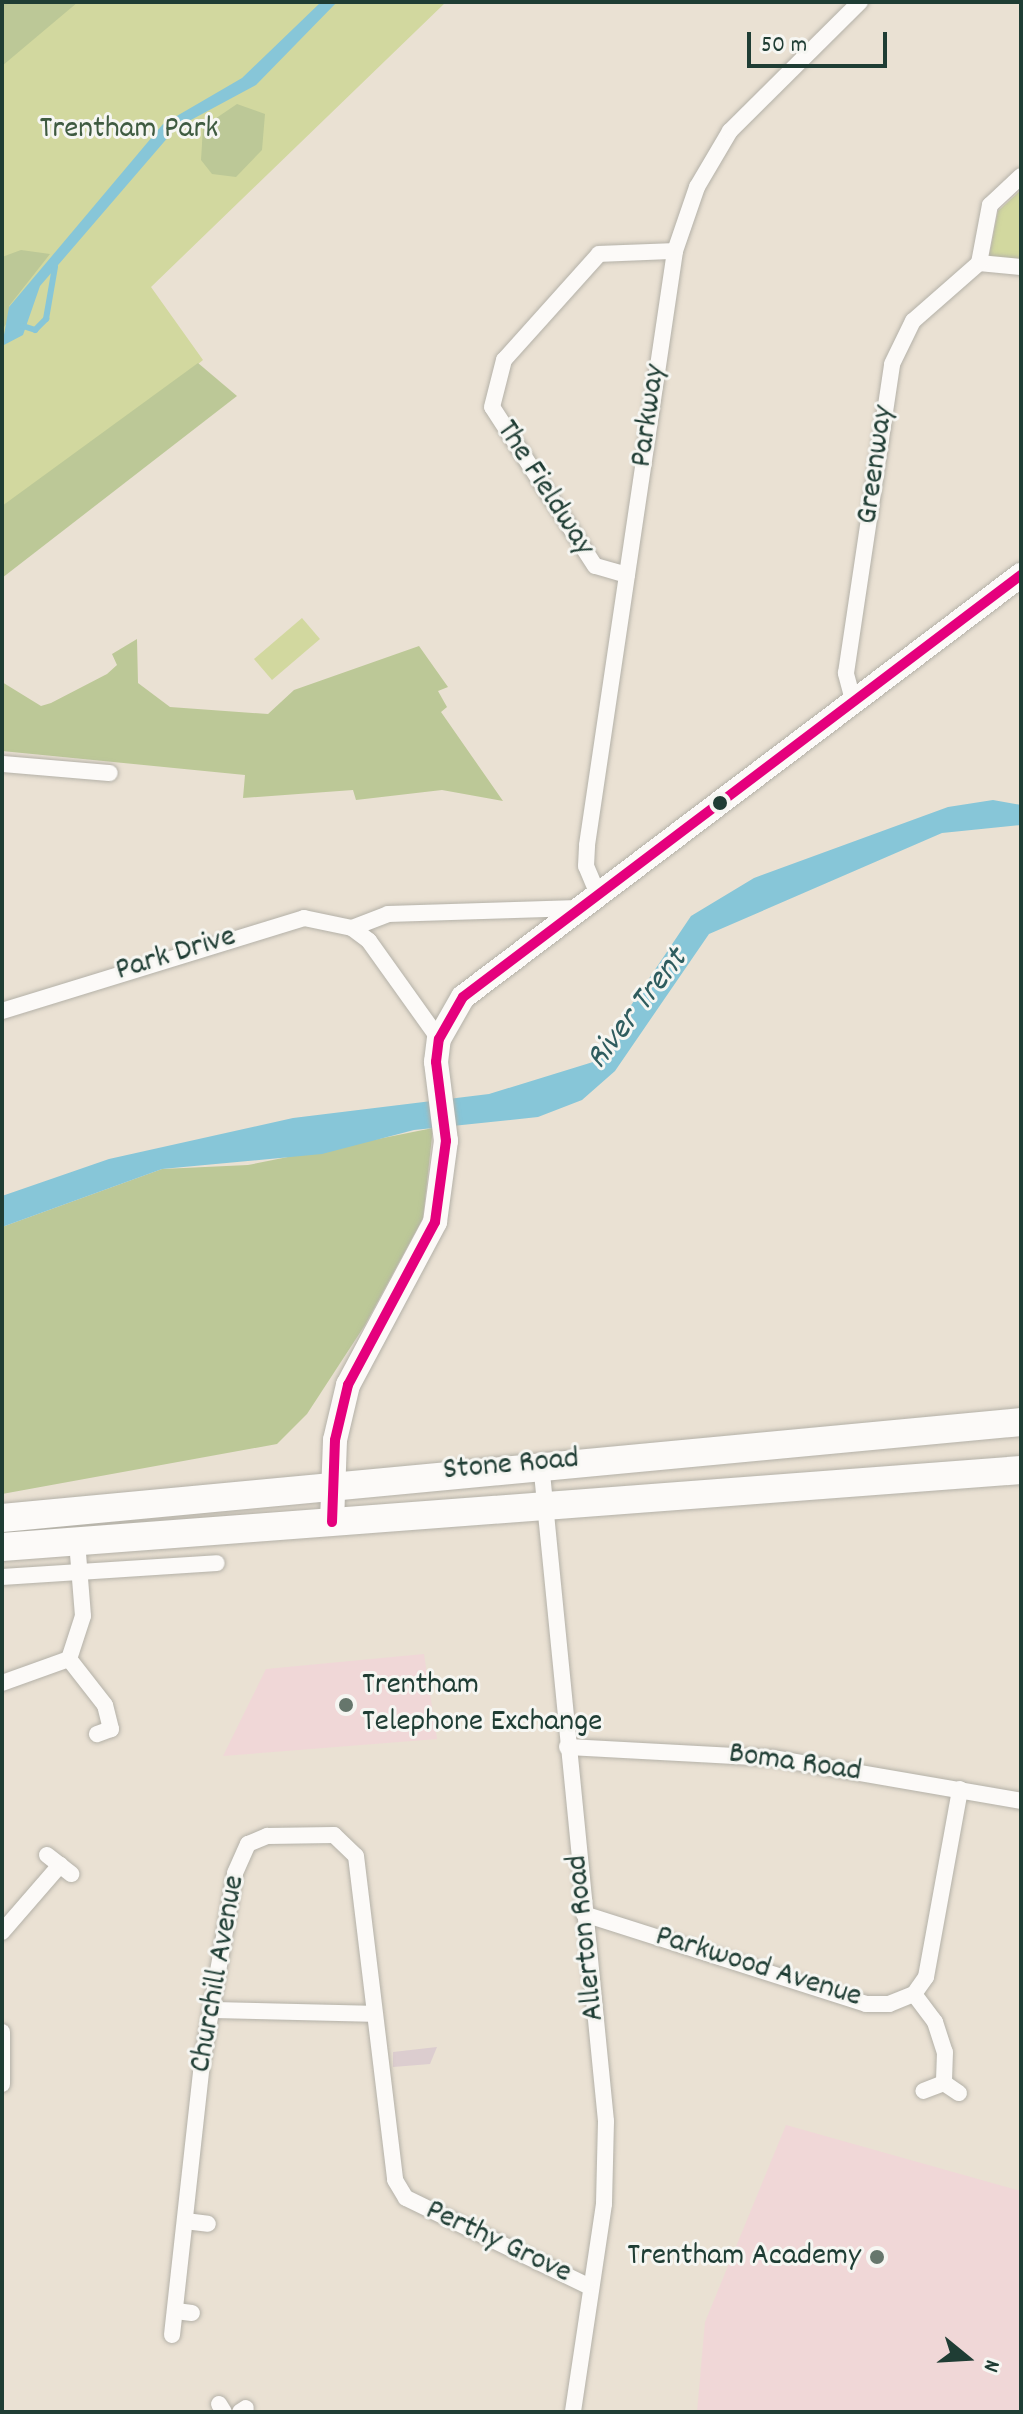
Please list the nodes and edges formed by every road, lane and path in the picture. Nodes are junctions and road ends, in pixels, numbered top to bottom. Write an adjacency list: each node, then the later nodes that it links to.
1 (860, 2): 3 (street, Parkway)
2 (1021, 176): 4 (street)
3 (675, 251): 6 (street, Parkway); 6 (street, The Fieldway)
4 (979, 263): 5 (street); 8 (street, Greenway)
5 (1021, 267)
6 (627, 575): 11 (street, Parkway)
7 (1021, 575): 8 (main road)
8 (853, 700): 11 (main road)
9 (2, 764): 10 (street)
10 (110, 773)
11 (597, 892): 12 (main road)
12 (578, 908): 13 (street); 15 (main road)
13 (352, 928): 14 (street, Park Drive); 15 (street)
14 (2, 1011)
15 (439, 1039): 19 (main road)
16 (1021, 1422): 17 (highway, Stone Road)
17 (541, 1463): 19 (highway, Stone Road); 20 (street, Allerton Road)
18 (1021, 1470): 20 (highway, Stone Road)
19 (336, 1482): 21 (highway, Stone Road); 22 (main road)
20 (544, 1506): 22 (highway, Stone Road); 31 (street, Allerton Road)
21 (2, 1518)
22 (332, 1522): 23 (highway, Stone Road)
23 (77, 1541): 24 (highway, Stone Road); 27 (street)
24 (2, 1547)
25 (217, 1563): 27 (street)
26 (2, 1577): 27 (street)
27 (79, 1577): 28 (street)
28 (69, 1659): 29 (street); 30 (street)
29 (2, 1683)
30 (97, 1734)
31 (567, 1747): 32 (street, Boma Road); 35 (street, Allerton Road)
32 (960, 1789): 33 (street, Boma Road); 37 (street)
33 (1021, 1801)
34 (59, 1865): 36 (street)
35 (584, 1914): 37 (street, Parkwood Avenue); 47 (street, Allerton Road)
36 (2, 1932)
37 (914, 1994): 41 (street)
38 (212, 2010): 39 (street); 39 (street, Churchill Avenue); 45 (street, Churchill Avenue)
39 (372, 2014): 47 (street, Perthy Grove)
40 (2, 2032): 42 (street)
41 (944, 2083): 43 (street); 44 (street)
42 (2, 2084)
43 (923, 2091)
44 (959, 2093)
45 (185, 2221): 46 (street); 48 (street, Churchill Avenue)
46 (208, 2224)
47 (586, 2285): 49 (street, Allerton Road)
48 (172, 2335)
49 (573, 2412)

